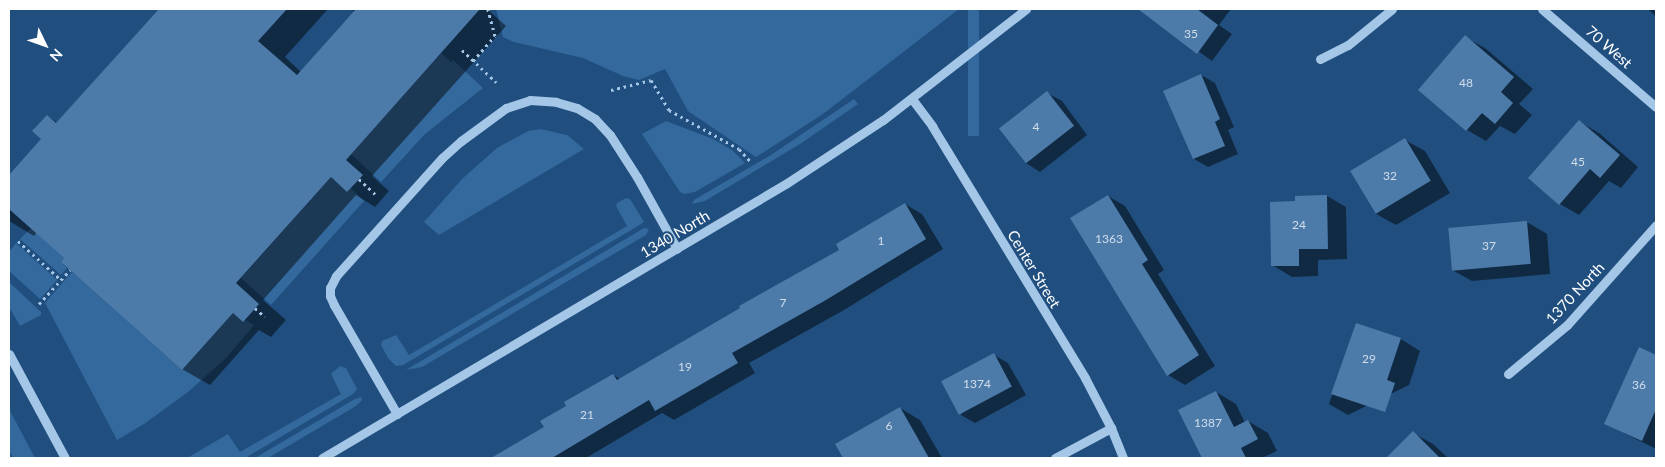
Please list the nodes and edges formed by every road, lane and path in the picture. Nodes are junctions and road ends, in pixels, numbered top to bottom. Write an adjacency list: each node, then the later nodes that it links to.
1 (488, 9): 7 (path)
2 (1026, 9): 10 (street, 1340 North)
3 (1392, 9): 6 (street)
4 (1542, 9): 11 (street, 70 West)
5 (462, 50): 7 (path)
6 (1320, 59)
7 (473, 60): 8 (path)
8 (496, 82)
9 (611, 90): 12 (path)
10 (912, 99): 17 (street, 1340 North); 26 (street, Center Street)
11 (1656, 107)
12 (751, 162)
13 (359, 179): 14 (path)
14 (375, 194)
15 (1656, 225): 24 (street, 1370 North)
16 (18, 241): 19 (path)
17 (677, 249): 25 (street, 1340 North); 25 (street)
18 (70, 270): 19 (path)
19 (61, 280): 20 (path)
20 (39, 304)
21 (255, 308): 22 (path)
22 (265, 317)
23 (9, 354): 27 (street)
24 (1508, 374)
25 (397, 414): 28 (street, 1340 North)
26 (1111, 428): 29 (street); 30 (street, Center Street)
27 (65, 458)
28 (322, 458)
29 (1055, 458)
30 (1123, 458)

